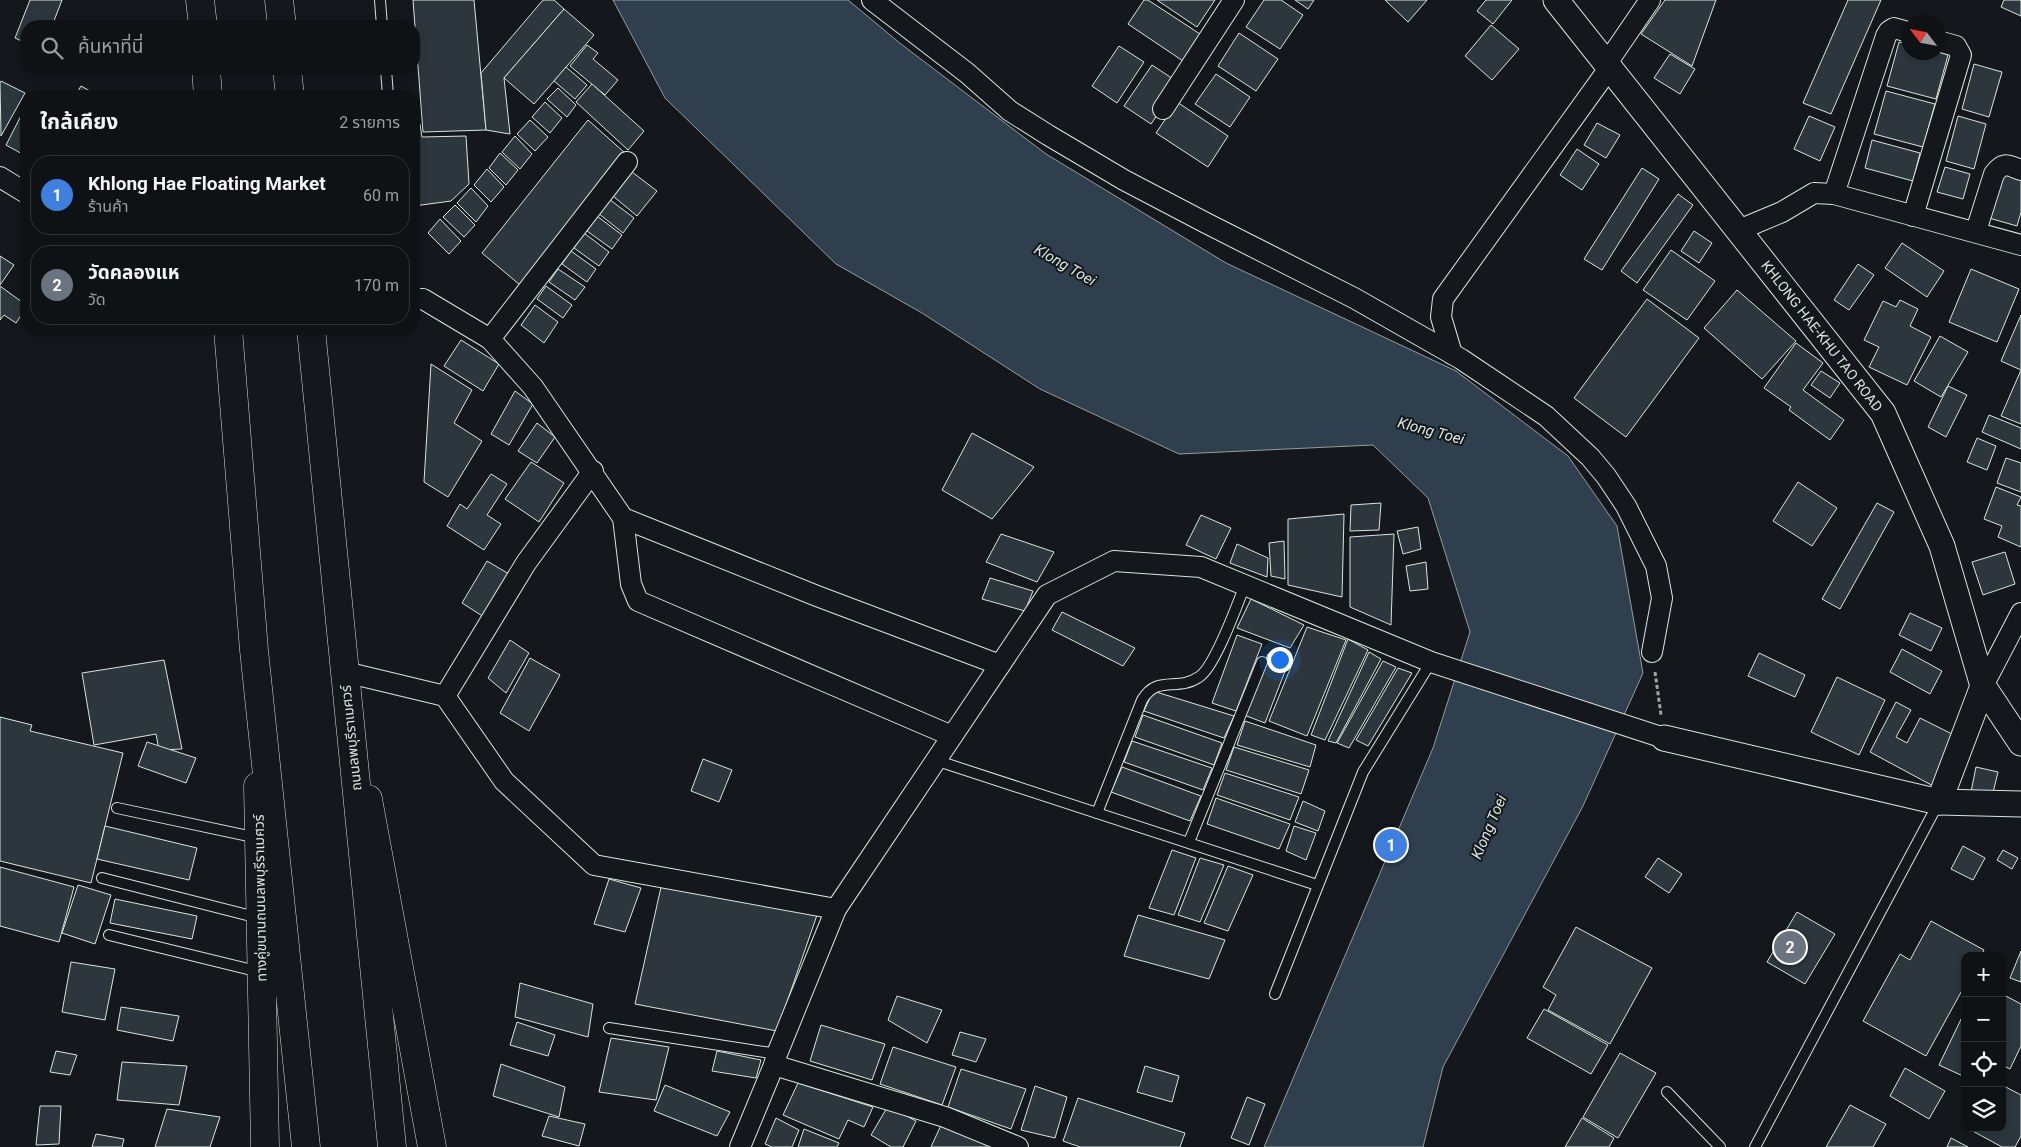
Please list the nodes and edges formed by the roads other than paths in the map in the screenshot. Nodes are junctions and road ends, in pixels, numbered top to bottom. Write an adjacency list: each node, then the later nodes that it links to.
1 (200, 0): 8 (main road)
2 (279, 0): 9 (main road)
3 (380, 0): 10 (lane)
4 (872, 0): 34 (street)
5 (1234, 0): 20 (street)
6 (1556, 0): 13 (street, KHLONG HAE-KHU TAO ROAD)
7 (1650, 0): 13 (street)
8 (202, 20)
9 (281, 20)
10 (382, 20)
11 (1901, 30): 25 (street)
12 (1946, 43): 26 (street)
13 (1609, 65): 27 (street, KHLONG HAE-KHU TAO ROAD); 34 (street)
14 (206, 75): 17 (main road)
15 (288, 75): 18 (main road)
16 (386, 75): 19 (lane)
17 (208, 90)
18 (289, 90)
19 (388, 90)
20 (1163, 109)
21 (627, 162): 33 (street)
22 (2021, 170): 28 (street)
23 (0, 177): 24 (street)
24 (20, 189)
25 (1834, 194): 26 (street); 27 (street)
26 (1913, 216): 28 (street)
27 (1739, 230): 45 (street, KHLONG HAE-KHU TAO ROAD)
28 (1976, 231): 29 (street)
29 (2021, 245)
30 (420, 299): 33 (street)
31 (228, 335): 39 (main road)
32 (312, 335): 44 (main road, ถนนลพบุรีราเมศวร์)
33 (490, 339): 35 (street)
34 (1452, 354): 40 (street)
35 (592, 471): 36 (street); 46 (street)
36 (623, 518): 43 (street); 47 (street)
37 (1245, 585): 42 (street); 43 (street); 54 (lane)
38 (2021, 614): 45 (street)
39 (254, 650): 55 (main road, ทางคู่ขนานถนนลพบุรีราเมศวร์); 68 (main road)
40 (1652, 652)
41 (1262, 662): 56 (lane)
42 (1431, 662): 48 (street); 58 (lane)
43 (1000, 665): 47 (street)
44 (345, 672): 46 (street); 69 (main road, ถนนลพบุรีราเมศวร์); 70 (main road)
45 (1983, 686): 49 (street, KHLONG HAE-KHU TAO ROAD); 51 (street)
46 (445, 696): 59 (street)
47 (952, 736): 50 (street)
48 (1664, 738): 51 (street)
49 (2021, 743)
50 (935, 760): 54 (lane); 59 (street)
51 (1939, 802): 52 (street); 74 (lane)
52 (2021, 804)
53 (117, 808): 55 (lane)
54 (1097, 813): 56 (lane)
55 (259, 839): 60 (main road, ทางคู่ขนานถนนลพบุรีราเมศวร์)
56 (1189, 842): 58 (lane)
57 (102, 878): 60 (lane)
58 (1317, 885): 63 (lane)
59 (836, 909): 65 (street)
60 (260, 918): 62 (main road, ทางคู่ขนานถนนลพบุรีราเมศวร์)
61 (109, 935): 62 (lane)
62 (261, 972): 67 (main road, ทางคู่ขนานถนนลพบุรีราเมศวร์)
63 (1275, 994)
64 (609, 1028): 65 (lane)
65 (776, 1059): 71 (street); 72 (street)
66 (1667, 1092): 73 (lane)
67 (265, 1147)
68 (306, 1147)
69 (392, 1147)
70 (432, 1147)
71 (740, 1147)
72 (1018, 1147)
73 (1720, 1147)
74 (1755, 1147)

